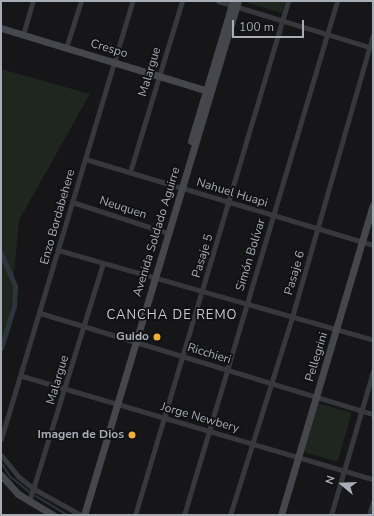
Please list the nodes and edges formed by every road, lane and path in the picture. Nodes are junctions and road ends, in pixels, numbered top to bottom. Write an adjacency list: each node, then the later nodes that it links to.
1 (33, 1): 13 (street)
2 (81, 1): 15 (street)
3 (132, 1): 16 (street, Enzo Bordabehere)
4 (182, 1): 17 (street, Malargue)
5 (218, 1): 8 (street)
6 (288, 1): 9 (street, Pasaje 5)
7 (337, 1): 11 (street, Simón Bolívar)
8 (235, 3): 9 (street); 18 (main road, Avenida Soldado Aguirre)
9 (282, 20): 11 (street); 23 (street, Pasaje 5)
10 (1, 28): 13 (main road, Crespo)
11 (327, 34): 14 (street); 25 (street, Simón Bolívar)
12 (373, 34): 14 (street, Pasaje 6)
13 (23, 35): 15 (main road, Crespo)
14 (371, 47): 26 (street, Pasaje 6)
15 (66, 48): 16 (main road, Crespo)
16 (114, 62): 17 (main road, Crespo); 19 (street, Enzo Bordabehere)
17 (159, 76): 18 (main road, Crespo); 20 (street, Malargue)
18 (209, 91): 21 (main road, Avenida Soldado Aguirre)
19 (85, 159): 20 (street, Nahuel Huapi); 22 (street, Enzo Bordabehere)
20 (130, 172): 21 (street, Nahuel Huapi)
21 (180, 188): 23 (street, Nahuel Huapi); 27 (main road, Avenida Soldado Aguirre)
22 (72, 202): 27 (street, Neuquen); 30 (street, Enzo Bordabehere)
23 (229, 203): 25 (street, Nahuel Huapi); 33 (street, Pasaje 5)
24 (373, 205): 28 (main road, Pellegrini)
25 (273, 216): 26 (street, Nahuel Huapi); 34 (street, Simón Bolívar)
26 (318, 229): 28 (street, Nahuel Huapi); 36 (street, Pasaje 6)
27 (166, 233): 32 (main road, Avenida Soldado Aguirre)
28 (363, 242): 29 (street, Nahuel Huapi); 38 (main road, Pellegrini)
29 (373, 246)
30 (58, 250): 31 (street); 35 (street, Enzo Bordabehere)
31 (103, 263): 32 (street); 37 (street, Malargue)
32 (153, 278): 33 (street); 40 (main road, Avenida Soldado Aguirre)
33 (203, 292): 34 (street); 41 (street, Pasaje 5)
34 (246, 304): 36 (street); 42 (street, Simón Bolívar)
35 (40, 313): 37 (street, Ricchieri); 44 (street, Enzo Bordabehere)
36 (292, 317): 38 (street); 45 (street, Pasaje 6)
37 (84, 326): 40 (street, Ricchieri); 46 (street, Malargue)
38 (337, 330): 39 (street); 47 (main road, Pellegrini)
39 (373, 340)
40 (134, 341): 41 (street, Ricchieri); 48 (main road, Avenida Soldado Aguirre)
41 (184, 356): 42 (street, Ricchieri); 51 (street, Pasaje 5)
42 (227, 370): 45 (street, Ricchieri); 52 (street, Simón Bolívar)
43 (373, 371): 49 (street)
44 (22, 376): 46 (street, Jorge Newbery); 53 (street, Enzo Bordabehere)
45 (271, 383): 47 (street, Ricchieri); 54 (street, Pasaje 6)
46 (66, 389): 48 (street, Jorge Newbery); 60 (street, Malargue)
47 (317, 397): 49 (street, Ricchieri); 56 (main road, Pellegrini)
48 (115, 403): 51 (street, Jorge Newbery); 64 (main road, Avenida Soldado Aguirre)
49 (362, 410): 50 (street, Ricchieri); 57 (street)
50 (373, 414)
51 (165, 418): 52 (street, Jorge Newbery); 65 (street, Pasaje 5)
52 (209, 431): 54 (street, Jorge Newbery); 66 (street, Simón Bolívar)
53 (1, 439)
54 (252, 443): 56 (street, Jorge Newbery); 67 (street, Pasaje 6)
55 (1, 455): 60 (street)
56 (299, 457): 57 (street, Jorge Newbery); 68 (main road, Pellegrini)
57 (344, 470): 59 (street, Jorge Newbery); 69 (street)
58 (1, 475): 61 (main road)
59 (373, 479)
60 (34, 489): 61 (street, Malargue); 64 (street)
61 (29, 502): 63 (main road)
62 (373, 502): 70 (street)
63 (53, 515)
64 (81, 515)
65 (135, 515)
66 (184, 515)
67 (230, 515)
68 (281, 515)
69 (331, 515)
70 (369, 515)

